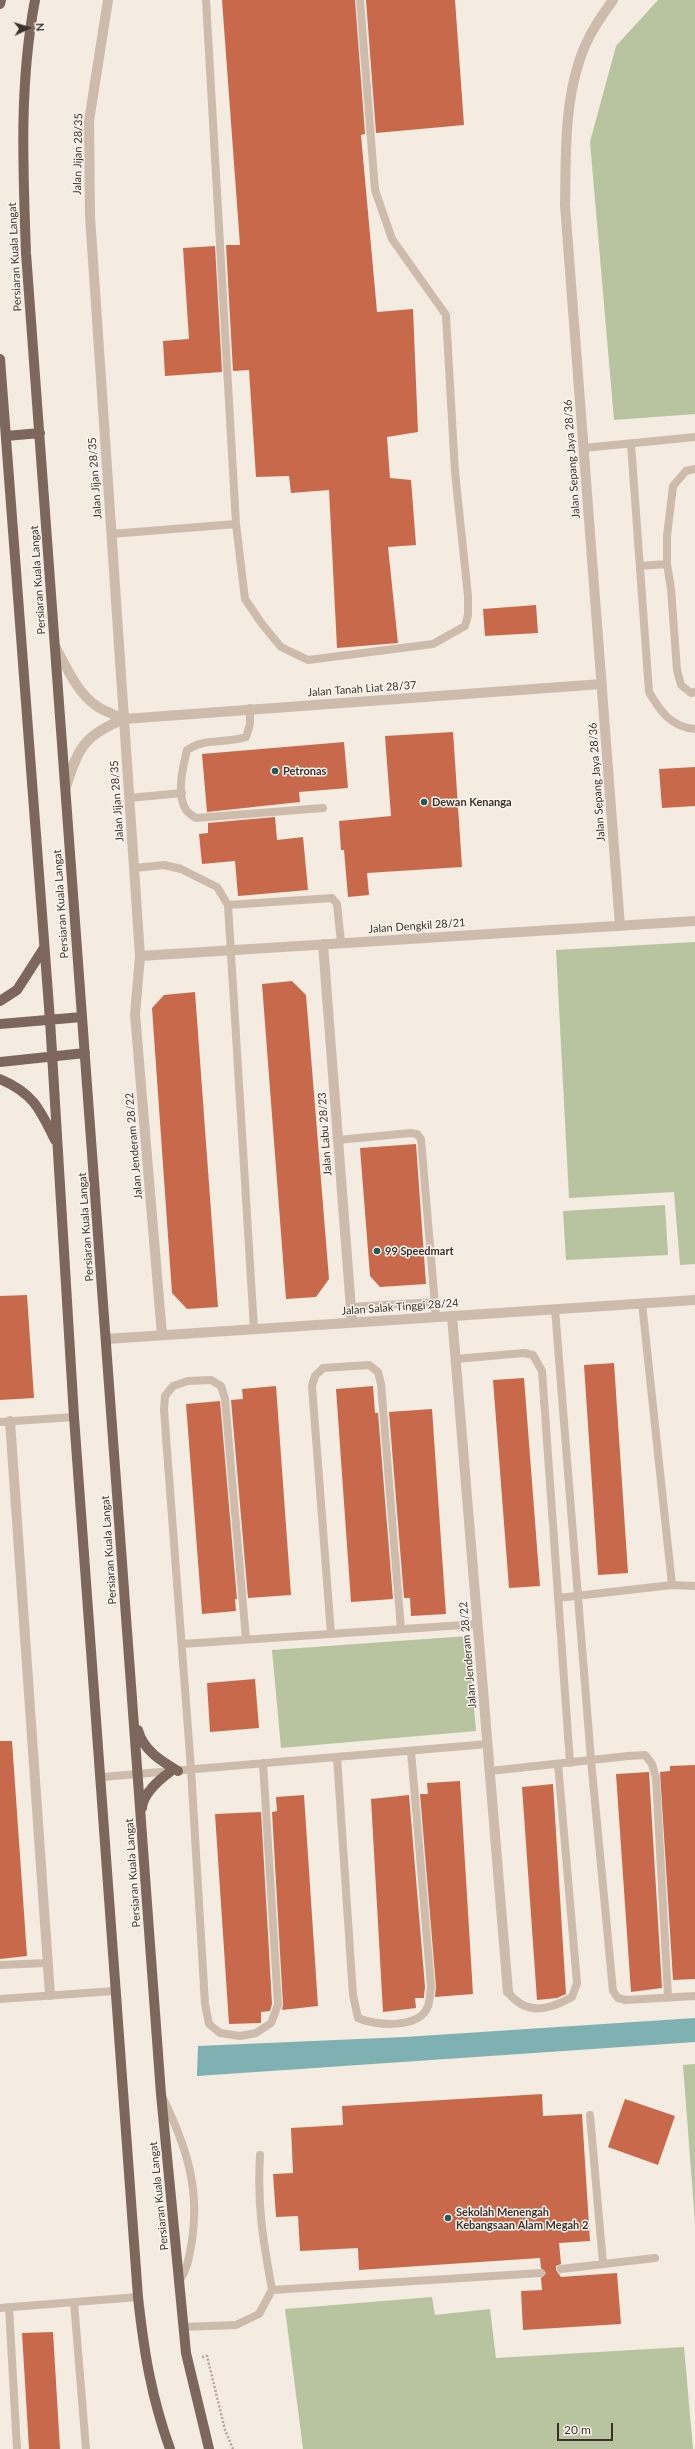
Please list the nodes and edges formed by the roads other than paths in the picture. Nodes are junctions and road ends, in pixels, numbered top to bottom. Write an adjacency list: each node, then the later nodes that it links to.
1 (1, 0): 7 (main road)
2 (35, 0): 9 (main road, Persiaran Kuala Langat)
3 (108, 0): 16 (street, Jalan Jijan 28/35)
4 (206, 0): 15 (lane)
5 (360, 0): 15 (lane)
6 (613, 0): 13 (street, Jalan Sepang Jaya 28/36)
7 (0, 4)
8 (0, 359): 10 (main road, Persiaran Kuala Langat)
9 (40, 433): 10 (main road); 19 (main road, Persiaran Kuala Langat)
10 (6, 436): 35 (main road, Persiaran Kuala Langat)
11 (695, 437): 12 (lane)
12 (632, 444): 13 (lane); 18 (lane)
13 (584, 448): 20 (street, Jalan Sepang Jaya 28/36)
14 (695, 469): 17 (lane)
15 (236, 524): 16 (lane)
16 (111, 534): 23 (street, Jalan Jijan 28/35)
17 (667, 564): 18 (lane); 21 (lane)
18 (640, 566): 24 (lane)
19 (55, 646): 23 (street); 25 (main road, Persiaran Kuala Langat)
20 (602, 684): 22 (street, Jalan Tanah Liat 28/37); 32 (street, Jalan Sepang Jaya 28/36)
21 (695, 692)
22 (250, 708): 23 (street, Jalan Tanah Liat 28/37); 26 (lane)
23 (124, 719): 25 (street); 27 (street, Jalan Jijan 28/35)
24 (695, 728)
25 (66, 787): 39 (main road, Persiaran Kuala Langat)
26 (182, 793): 27 (lane); 28 (lane)
27 (129, 798): 29 (street, Jalan Jijan 28/35)
28 (323, 808)
29 (134, 868): 30 (lane); 37 (street, Jalan Jijan 28/35)
30 (228, 905): 33 (lane); 36 (lane)
31 (695, 921): 32 (street, Jalan Dengkil 28/21)
32 (620, 926): 33 (street, Jalan Dengkil 28/21)
33 (341, 943): 34 (street, Jalan Dengkil 28/21)
34 (323, 944): 36 (street, Jalan Dengkil 28/21); 46 (street, Jalan Labu 28/23)
35 (44, 948): 38 (main road); 40 (main road, Persiaran Kuala Langat)
36 (230, 950): 37 (street, Jalan Dengkil 28/21); 56 (lane)
37 (140, 956): 57 (street, Jalan Jenderam 28/22)
38 (0, 1001)
39 (82, 1017): 40 (main road); 42 (main road, Persiaran Kuala Langat)
40 (50, 1020): 41 (main road); 43 (main road, Persiaran Kuala Langat)
41 (0, 1024)
42 (85, 1054): 43 (main road); 58 (main road, Persiaran Kuala Langat)
43 (52, 1056): 44 (main road); 47 (main road, Persiaran Kuala Langat)
44 (0, 1062)
45 (0, 1079): 47 (main road)
46 (338, 1140): 49 (lane); 51 (street, Jalan Labu 28/23)
47 (57, 1145): 60 (main road, Persiaran Kuala Langat)
48 (695, 1300): 50 (street, Jalan Salak Tinggi 28/24)
49 (436, 1302): 51 (lane); 54 (lane)
50 (642, 1303): 52 (street, Jalan Salak Tinggi 28/24); 62 (lane)
51 (351, 1307): 55 (street, Jalan Labu 28/23)
52 (555, 1309): 53 (street, Jalan Salak Tinggi 28/24); 64 (lane)
53 (452, 1316): 54 (street, Jalan Salak Tinggi 28/24); 59 (street, Jalan Jenderam 28/22)
54 (436, 1317): 55 (street, Jalan Salak Tinggi 28/24)
55 (352, 1322): 56 (street, Jalan Salak Tinggi 28/24)
56 (254, 1329): 57 (street, Jalan Salak Tinggi 28/24)
57 (162, 1335): 58 (street, Jalan Salak Tinggi 28/24)
58 (106, 1339): 71 (main road, Persiaran Kuala Langat)
59 (456, 1359): 65 (lane); 66 (street, Jalan Jenderam 28/22)
60 (74, 1417): 61 (lane); 83 (main road, Persiaran Kuala Langat)
61 (5, 1421): 85 (street)
62 (672, 1586): 63 (lane); 64 (lane)
63 (695, 1586)
64 (578, 1596): 65 (lane); 75 (lane)
65 (558, 1598): 77 (lane)
66 (478, 1624): 67 (lane); 72 (street, Jalan Jenderam 28/22)
67 (401, 1629): 68 (lane); 68 (lane)
68 (331, 1634): 69 (lane)
69 (246, 1639): 70 (lane); 70 (lane)
70 (182, 1644): 79 (lane)
71 (133, 1713): 80 (main road); 82 (main road, Persiaran Kuala Langat)
72 (488, 1744): 73 (lane); 81 (street, Jalan Jenderam 28/22)
73 (410, 1750): 74 (lane); 74 (lane)
74 (338, 1757): 76 (lane)
75 (591, 1760): 77 (lane); 91 (lane); 91 (lane)
76 (263, 1763): 79 (lane); 79 (lane)
77 (570, 1763): 78 (lane)
78 (558, 1764): 81 (lane); 88 (lane)
79 (191, 1769): 80 (lane)
80 (174, 1771): 82 (lane); 84 (main road)
81 (490, 1771): 88 (street, Jalan Jenderam 28/22)
82 (138, 1774): 83 (lane); 84 (main road, Persiaran Kuala Langat)
83 (102, 1777): 87 (main road, Persiaran Kuala Langat)
84 (141, 1822): 93 (main road, Persiaran Kuala Langat)
85 (47, 1963): 86 (lane); 89 (street)
86 (0, 1965)
87 (115, 1991): 89 (lane); 102 (main road, Persiaran Kuala Langat)
88 (508, 1992)
89 (50, 1995): 92 (lane)
90 (695, 1996): 91 (lane)
91 (668, 1998)
92 (0, 1999)
93 (161, 2094): 100 (main road, Persiaran Kuala Langat); 100 (lane)
94 (590, 2115): 97 (lane)
95 (260, 2154): 101 (lane)
96 (656, 2258): 97 (lane)
97 (603, 2264): 98 (lane)
98 (561, 2269)
99 (541, 2273): 101 (lane)
100 (179, 2282): 106 (main road, Persiaran Kuala Langat)
101 (272, 2290): 106 (lane)
102 (138, 2297): 103 (lane); 109 (main road, Persiaran Kuala Langat)
103 (74, 2302): 104 (lane); 108 (lane)
104 (9, 2307): 105 (lane); 107 (lane)
105 (0, 2308)
106 (183, 2327): 110 (main road, Persiaran Kuala Langat)
107 (17, 2449)
108 (86, 2449)
109 (170, 2449)
110 (209, 2449)

